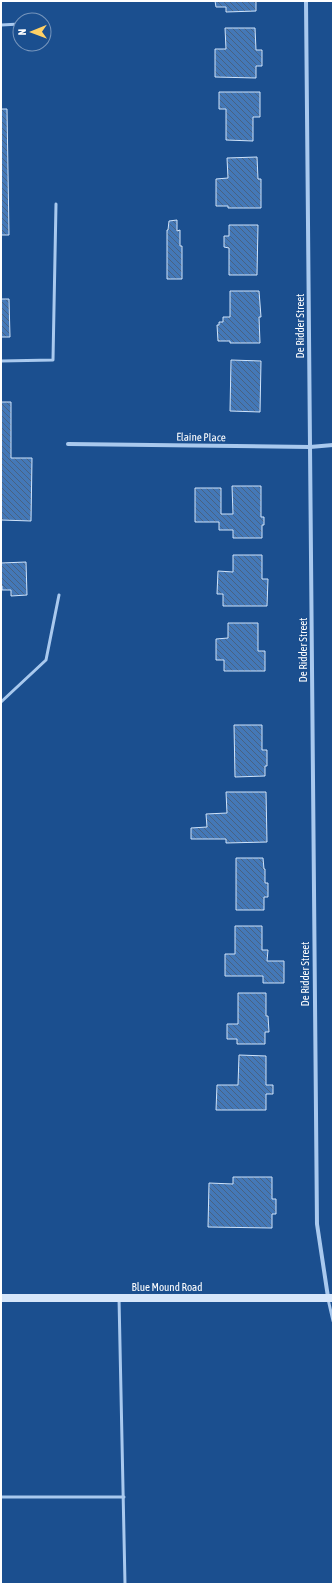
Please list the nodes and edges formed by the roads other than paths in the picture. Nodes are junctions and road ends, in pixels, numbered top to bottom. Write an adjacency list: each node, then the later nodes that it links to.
1 (306, 1): 8 (street, De Ridder Street)
2 (12, 24): 3 (lane)
3 (1, 25)
4 (56, 204): 5 (lane)
5 (1, 361)
6 (68, 444): 8 (street, Elaine Place)
7 (333, 445): 8 (street, Elaine Place)
8 (310, 447): 13 (street, De Ridder Street)
9 (59, 595): 10 (lane)
10 (1, 702)
11 (1, 1298): 12 (main road, Blue Mound Road)
12 (119, 1298): 13 (main road, Blue Mound Road); 16 (lane)
13 (330, 1298): 14 (lane)
14 (333, 1321)
15 (1, 1497): 16 (lane)
16 (124, 1497): 17 (lane)
17 (125, 1584)

